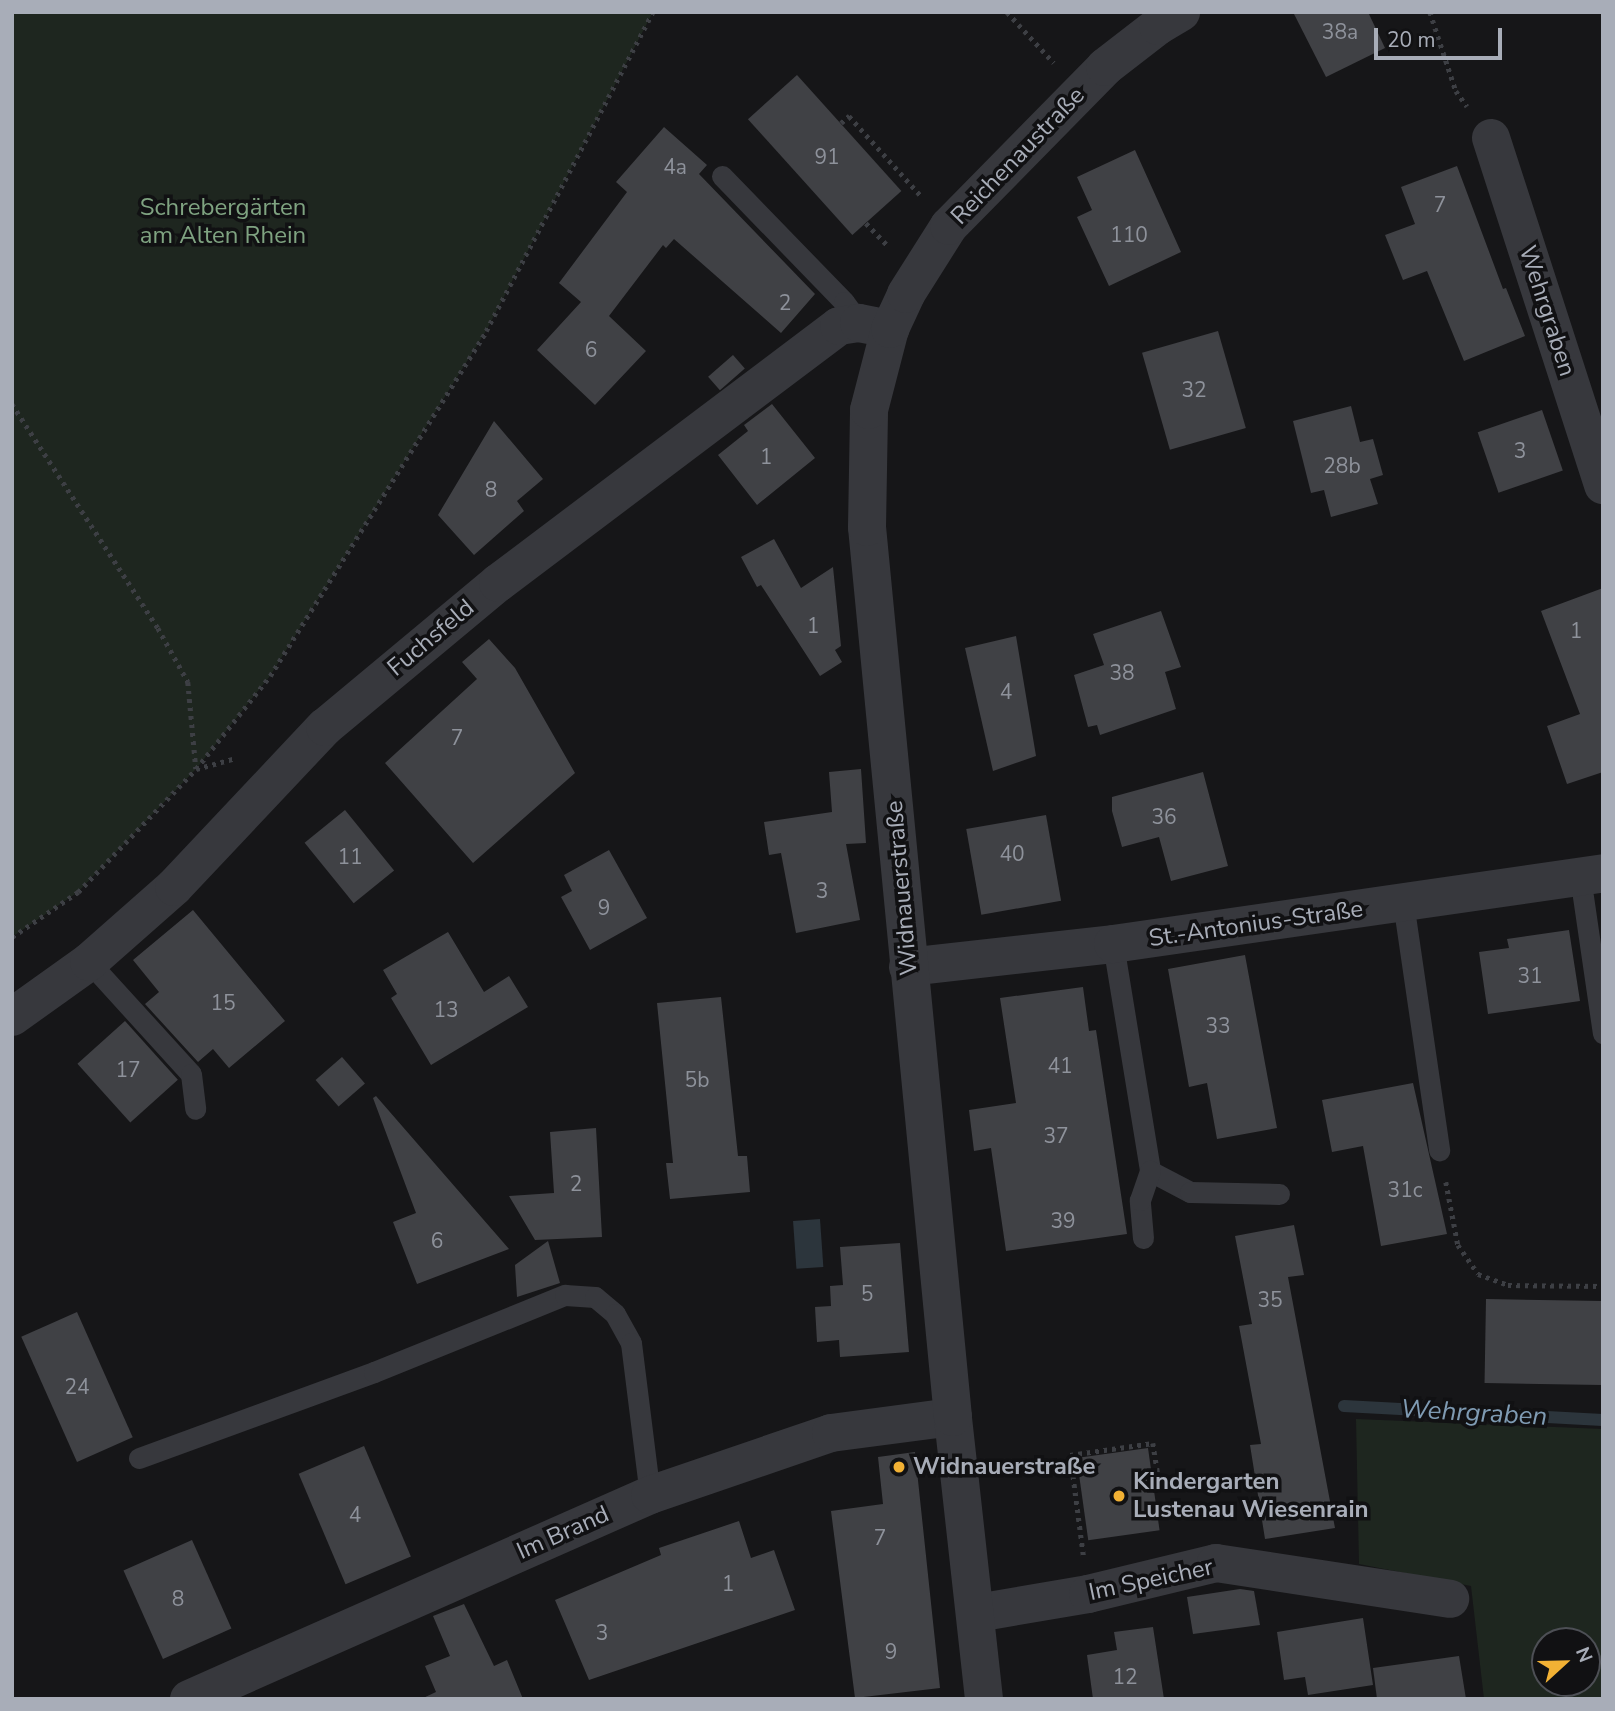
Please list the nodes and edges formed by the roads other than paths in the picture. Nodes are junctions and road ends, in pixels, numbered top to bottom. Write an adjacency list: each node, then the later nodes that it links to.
1 (1181, 12): 4 (street, Reichenaustraße)
2 (1491, 138): 5 (street, Wehrgraben)
3 (722, 176): 4 (lane)
4 (874, 326): 9 (street, Fuchsfeld); 10 (street, Widnauerstraße)
5 (1603, 485)
6 (1591, 874): 7 (street, St.-Antonius-Straße); 12 (lane)
7 (1403, 902): 8 (street, St.-Antonius-Straße); 14 (lane)
8 (1113, 944): 10 (street, St.-Antonius-Straße); 15 (lane)
9 (89, 962): 11 (street, Fuchsfeld); 13 (lane)
10 (908, 967): 18 (street, Widnauerstraße)
11 (12, 1017)
12 (1602, 1022)
13 (195, 1109)
14 (1439, 1150)
15 (1150, 1171): 16 (lane); 17 (lane)
16 (1279, 1194)
17 (1143, 1238)
18 (953, 1417): 20 (street, Im Brand); 22 (street, Widnauerstraße)
19 (139, 1458): 20 (lane)
20 (650, 1494): 23 (street, Im Brand)
21 (1450, 1599): 22 (street, Im Speicher)
22 (976, 1613): 24 (street, Widnauerstraße)
23 (189, 1699)
24 (984, 1699)

